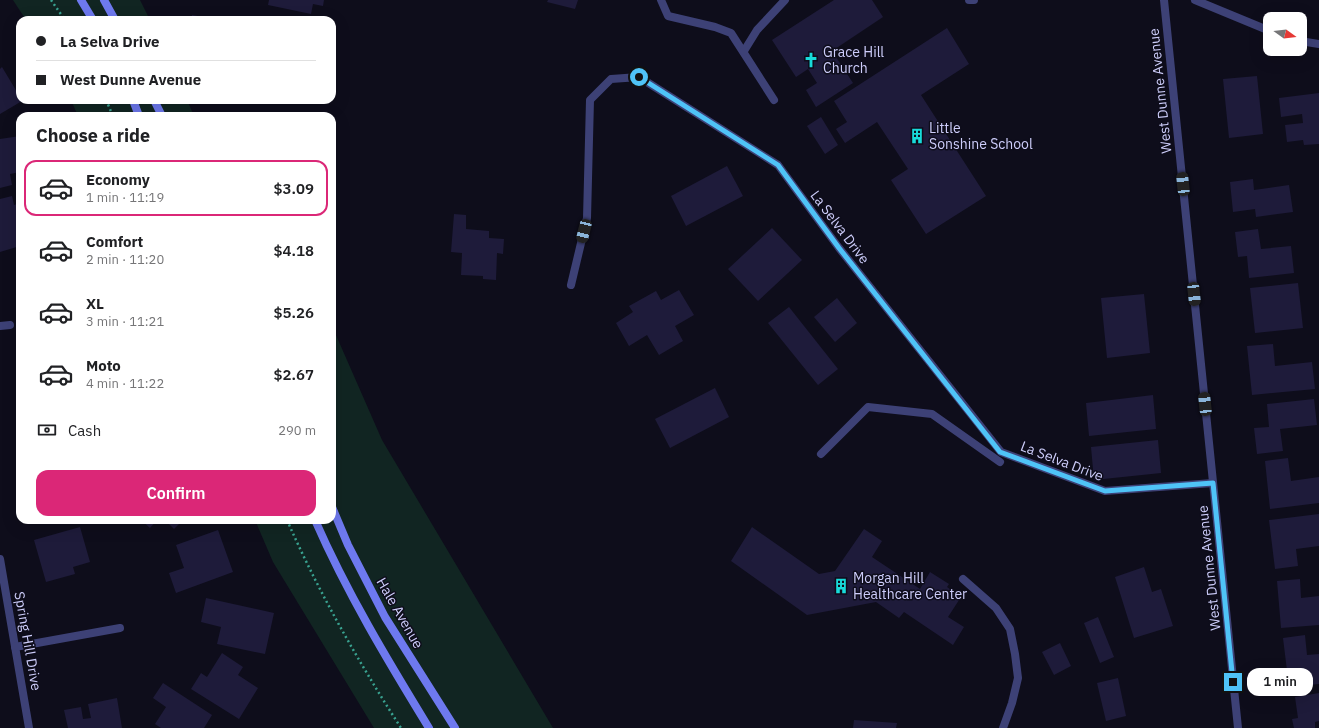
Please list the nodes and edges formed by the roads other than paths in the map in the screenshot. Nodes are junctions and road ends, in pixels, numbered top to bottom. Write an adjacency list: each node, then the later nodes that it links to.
1 (81, 0): 9 (main road)
2 (104, 0): 10 (main road)
3 (661, 0): 14 (street)
4 (786, 0): 14 (street)
5 (969, 0): 6 (street)
6 (974, 0)
7 (1164, 0): 21 (street, West Dunne Avenue)
8 (1195, 0): 11 (street)
9 (91, 16)
10 (113, 16)
11 (1263, 28)
12 (1307, 42): 13 (street)
13 (1319, 44)
14 (744, 51): 15 (street)
15 (774, 100)
16 (571, 285): 21 (street, La Selva Drive)
17 (10, 325): 18 (street)
18 (0, 326)
19 (821, 454): 20 (street)
20 (1000, 462)
21 (1213, 483): 32 (street, West Dunne Avenue)
22 (336, 516): 30 (main road, Hale Avenue)
23 (317, 524): 29 (main road)
24 (0, 558): 27 (street, Spring Hill Drive)
25 (963, 579): 31 (street)
26 (120, 628): 27 (street)
27 (15, 647): 28 (street, Spring Hill Drive)
28 (29, 728)
29 (429, 728)
30 (455, 728)
31 (1003, 728)
32 (1238, 728)

